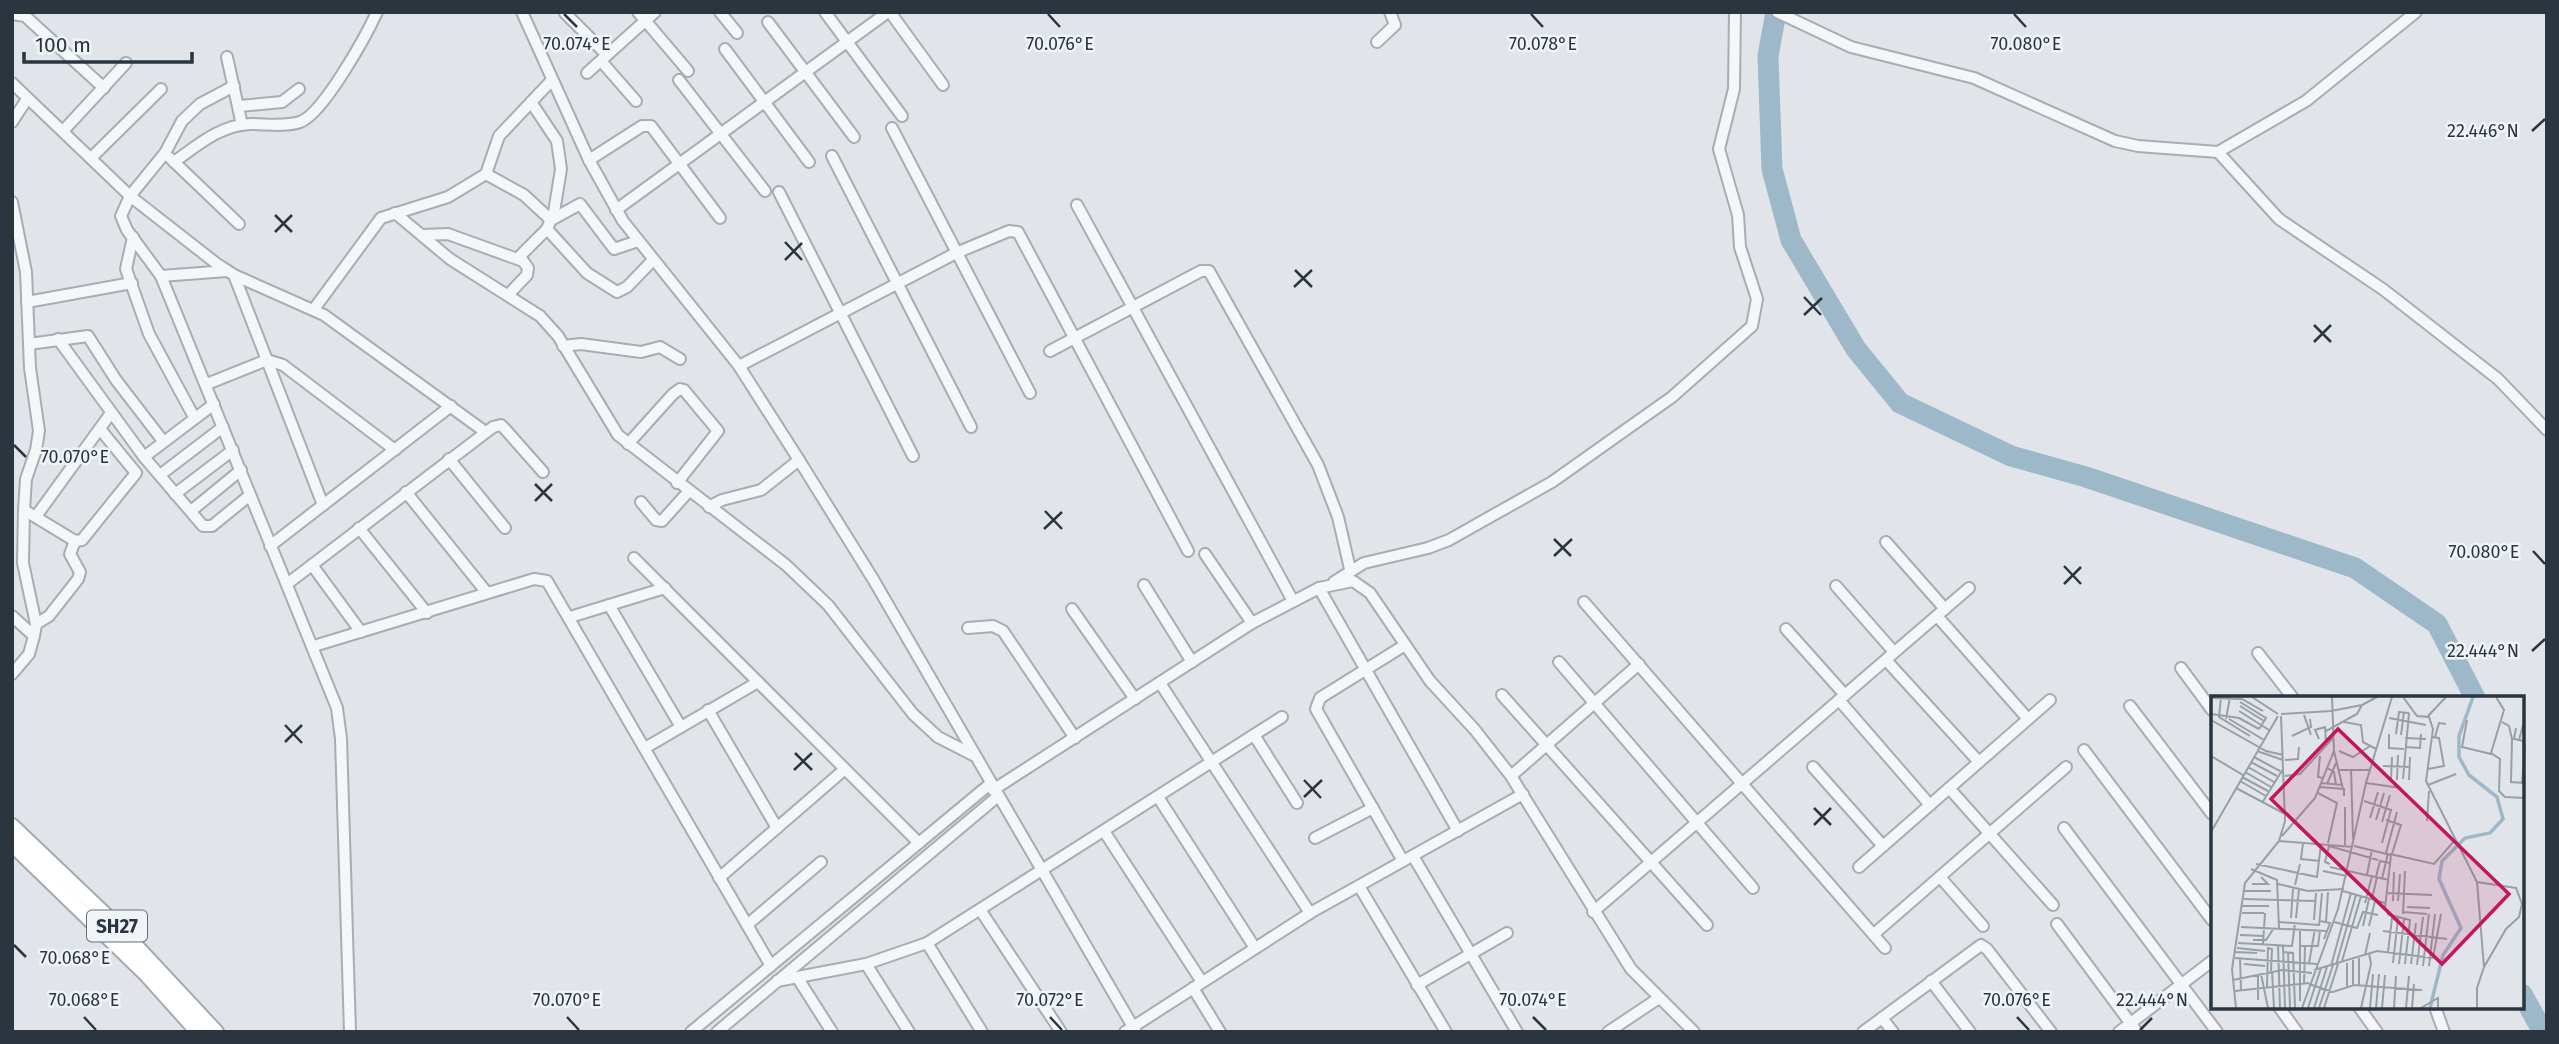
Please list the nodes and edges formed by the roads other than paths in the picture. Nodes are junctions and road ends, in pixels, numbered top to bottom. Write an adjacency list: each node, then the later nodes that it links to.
1 (377, 12): 40 (street)
2 (522, 12): 25 (street)
3 (655, 12): 13 (street)
4 (720, 12): 15 (street)
5 (825, 12): 16 (street)
6 (889, 12): 16 (street); 28 (street)
7 (1390, 12): 17 (street)
8 (1735, 12): 129 (street)
9 (1777, 12): 45 (street)
10 (2416, 12): 45 (street)
11 (565, 13): 20 (street)
12 (12, 14): 30 (street)
13 (641, 17): 20 (street); 22 (street)
14 (768, 22): 23 (street)
15 (737, 33)
16 (848, 41): 23 (street); 38 (street)
17 (1377, 42)
18 (725, 49): 36 (street)
19 (227, 57): 29 (street)
20 (604, 58): 24 (street); 34 (street)
21 (126, 64): 30 (street)
22 (688, 71)
23 (806, 72): 36 (street); 44 (street)
24 (587, 73)
25 (552, 80): 35 (street); 49 (street)
26 (680, 80): 43 (street)
27 (12, 83): 33 (street)
28 (943, 85)
29 (234, 86): 37 (street); 46 (street)
30 (104, 88): 42 (street)
31 (161, 89): 48 (street)
32 (299, 89): 37 (street)
33 (27, 99): 39 (street); 42 (street)
34 (636, 101)
35 (531, 102): 53 (street); 63 (street)
36 (765, 102): 43 (street); 51 (street)
37 (239, 106): 40 (street)
38 (902, 116)
39 (12, 122)
40 (242, 125): 50 (street)
41 (892, 128): 67 (street)
42 (64, 131): 48 (street)
43 (722, 133): 52 (street); 54 (street)
44 (854, 137)
45 (2218, 152): 96 (street)
46 (165, 153): 50 (street); 56 (street)
47 (832, 156): 73 (street)
48 (91, 158): 56 (street)
49 (589, 160): 52 (street); 59 (street)
50 (174, 162): 62 (street)
51 (809, 162)
52 (680, 164): 59 (street); 61 (street)
53 (486, 174): 60 (street); 63 (street)
54 (765, 191)
55 (779, 192): 78 (street)
56 (130, 196): 65 (street); 70 (street)
57 (12, 202): 75 (street)
58 (1077, 205): 76 (street)
59 (616, 210): 66 (street)
60 (395, 213): 64 (street); 77 (street)
61 (720, 218)
62 (239, 223)
63 (549, 225): 66 (street); 68 (street); 69 (street)
64 (422, 234): 68 (street); 74 (street)
65 (133, 237): 71 (street); 72 (street)
66 (638, 241): 69 (street)
67 (957, 253): 73 (street); 79 (street); 88 (street)
68 (518, 258): 74 (street)
69 (653, 260): 86 (street)
70 (230, 273): 71 (street); 77 (street); 85 (street)
71 (161, 276): 87 (street)
72 (132, 283): 75 (street); 92 (street)
73 (899, 283): 78 (street); 94 (street)
74 (508, 295): 82 (street)
75 (27, 302): 81 (street)
76 (1132, 307): 79 (street); 129 (street); 138 (street)
77 (314, 309): 90 (street)
78 (841, 313): 86 (street); 102 (street)
79 (1076, 337): 83 (street); 125 (street)
80 (58, 339): 81 (street); 91 (street); 98 (street)
81 (29, 345): 117 (street)
82 (563, 346): 84 (street); 99 (street)
83 (1050, 351)
84 (680, 359)
85 (267, 360): 87 (street); 101 (street); 115 (street)
86 (738, 366): 105 (street)
87 (206, 384): 89 (street)
88 (1030, 393)
89 (214, 404): 92 (street); 93 (street)
90 (451, 406): 97 (street); 101 (street)
91 (111, 413): 95 (street); 103 (street)
92 (194, 417): 98 (street)
93 (223, 427): 100 (street); 108 (street)
94 (971, 427)
95 (100, 429): 119 (street); 122 (street)
96 (2547, 430)
97 (484, 431): 104 (street); 107 (street)
98 (163, 441): 103 (street)
99 (628, 444): 109 (street); 109 (street)
100 (233, 450): 106 (street); 112 (street)
101 (395, 450): 115 (street)
102 (913, 456)
103 (144, 457): 108 (street)
104 (449, 459): 111 (street); 121 (street)
105 (799, 460): 116 (street); 181 (street)
106 (240, 470): 113 (street); 118 (street)
107 (543, 472)
108 (160, 475): 112 (street)
109 (677, 483): 110 (street)
110 (689, 491): 114 (street); 116 (street)
111 (406, 492): 120 (street); 137 (street)
112 (175, 494): 118 (street)
113 (250, 495): 118 (street); 124 (street)
114 (641, 502)
115 (323, 505): 124 (street)
116 (709, 506): 181 (street)
117 (24, 510): 119 (street); 147 (street)
118 (191, 511)
119 (37, 515): 122 (street)
120 (359, 528): 128 (street); 143 (street)
121 (505, 528)
122 (75, 541): 147 (street)
123 (1886, 542): 142 (street)
124 (271, 546): 130 (street)
125 (1188, 551)
126 (1205, 554): 146 (street)
127 (635, 558): 134 (street)
128 (312, 565): 130 (street); 150 (street)
129 (1350, 569): 131 (street)
130 (287, 584): 153 (street)
131 (1333, 584): 135 (street); 152 (street)
132 (1144, 585): 156 (street)
133 (1836, 586): 155 (street)
134 (665, 588): 140 (street); 162 (street)
135 (1319, 588): 138 (street); 160 (street)
136 (1969, 588): 142 (street)
137 (487, 593): 143 (street); 145 (street)
138 (1293, 601): 146 (street)
139 (1584, 602): 158 (street)
140 (609, 605): 145 (street); 175 (street)
141 (1072, 609): 167 (street)
142 (1941, 612): 155 (street); 174 (street)
143 (426, 613): 150 (street)
144 (12, 616): 151 (street)
145 (570, 617): 179 (street)
146 (1252, 623): 156 (street)
147 (36, 624): 151 (street)
148 (968, 628): 177 (street)
149 (1786, 629): 166 (street)
150 (361, 632): 153 (street)
151 (34, 636): 161 (street)
152 (1405, 645): 160 (street); 187 (street)
153 (314, 646): 252 (street)
154 (2258, 653): 165 (street)
155 (1890, 656): 166 (street); 183 (street)
156 (1192, 662): 163 (street)
157 (1559, 662): 169 (street)
158 (1639, 664): 169 (street); 188 (street)
159 (2181, 668): 171 (street)
160 (1367, 669): 195 (street); 202 (street)
161 (12, 674)
162 (758, 682): 172 (street); 186 (street)
163 (1160, 683): 167 (street); 182 (street)
164 (1502, 695): 178 (street)
165 (2291, 696)
166 (1842, 697): 188 (street); 194 (street)
167 (1135, 699): 177 (street)
168 (2050, 700): 174 (street)
169 (1595, 704): 178 (street); 197 (street)
170 (2130, 706): 196 (street)
171 (2211, 707)
172 (708, 710): 175 (street); 199 (street)
173 (1282, 717): 176 (street)
174 (2028, 719): 183 (street)
175 (681, 727): 179 (street)
176 (1254, 735): 182 (street); 193 (street)
177 (1074, 738): 190 (street)
178 (1547, 746): 187 (street); 210 (street)
179 (645, 748): 214 (street)
180 (2084, 750): 221 (street)
181 (973, 755): 190 (street)
182 (1213, 761): 192 (street); 220 (street)
183 (1979, 762): 189 (street)
184 (1813, 767): 207 (street)
185 (2066, 767): 203 (street)
186 (845, 769): 199 (street); 205 (street)
187 (1511, 776): 191 (street)
188 (1742, 783): 197 (street); 227 (street)
189 (1949, 788): 194 (street); 203 (street)
190 (993, 790): 205 (street); 212 (street); 236 (street)
191 (1522, 794): 202 (street); 219 (street)
192 (1157, 797): 201 (street); 229 (street)
193 (1297, 803)
194 (1930, 805): 207 (street)
195 (1373, 808): 204 (street); 208 (street)
196 (2211, 811)
197 (1697, 822): 210 (street); 216 (street)
198 (12, 826): 251 (main road, SH27)
199 (777, 828): 214 (street)
200 (2064, 828): 240 (street)
201 (1104, 831): 212 (street); 238 (street)
202 (1458, 831): 208 (street)
203 (1990, 834): 213 (street); 217 (street)
204 (1315, 838)
205 (919, 843): 234 (street)
206 (12, 844): 250 (main road, SH27)
207 (1883, 846): 211 (street)
208 (1408, 858): 215 (street); 231 (street)
209 (821, 862): 223 (street)
210 (1651, 862): 219 (street); 224 (street)
211 (1860, 867)
212 (1041, 871): 218 (street); 249 (street)
213 (1940, 877): 225 (street); 227 (street)
214 (719, 878): 223 (street)
215 (1359, 886): 220 (street); 239 (street)
216 (1753, 888)
217 (2053, 905)
218 (981, 911): 228 (street); 258 (street)
219 (1593, 912): 241 (street)
220 (1310, 913): 229 (street)
221 (2211, 917)
222 (2057, 924): 247 (street)
223 (747, 925): 234 (street)
224 (1707, 925)
225 (1983, 926)
226 (1507, 933): 231 (street)
227 (1874, 934): 230 (street)
228 (927, 943): 233 (street); 257 (street)
229 (1255, 948): 238 (street)
230 (1885, 948)
231 (1471, 954): 239 (street); 261 (street)
232 (2211, 963): 240 (street)
233 (866, 964): 235 (street); 256 (street)
234 (771, 966): 253 (street)
235 (797, 977): 236 (street); 255 (street)
236 (777, 981): 246 (street)
237 (1931, 981): 245 (street); 266 (street); 267 (street)
238 (1198, 985): 249 (street); 259 (street)
239 (1418, 985): 260 (street)
240 (2182, 985): 247 (street); 269 (street)
241 (1660, 998): 248 (street); 263 (street)
242 (2280, 1009): 270 (street)
243 (2360, 1009): 271 (street)
244 (2436, 1009): 272 (street)
245 (1882, 1017): 264 (street); 265 (street)
246 (731, 1027): 254 (street)
247 (2134, 1027): 268 (street)
248 (1624, 1028): 262 (street)
249 (1132, 1030)
250 (198, 1032)
251 (216, 1032)
252 (350, 1032)
253 (691, 1032)
254 (717, 1032)
255 (832, 1032)
256 (909, 1032)
257 (982, 1032)
258 (1061, 1032)
259 (1220, 1032)
260 (1446, 1032)
261 (1517, 1032)
262 (1608, 1032)
263 (1694, 1032)
264 (1863, 1032)
265 (1893, 1032)
266 (1970, 1032)
267 (2051, 1032)
268 (2119, 1032)
269 (2217, 1032)
270 (2297, 1032)
271 (2377, 1032)
272 (2444, 1032)

